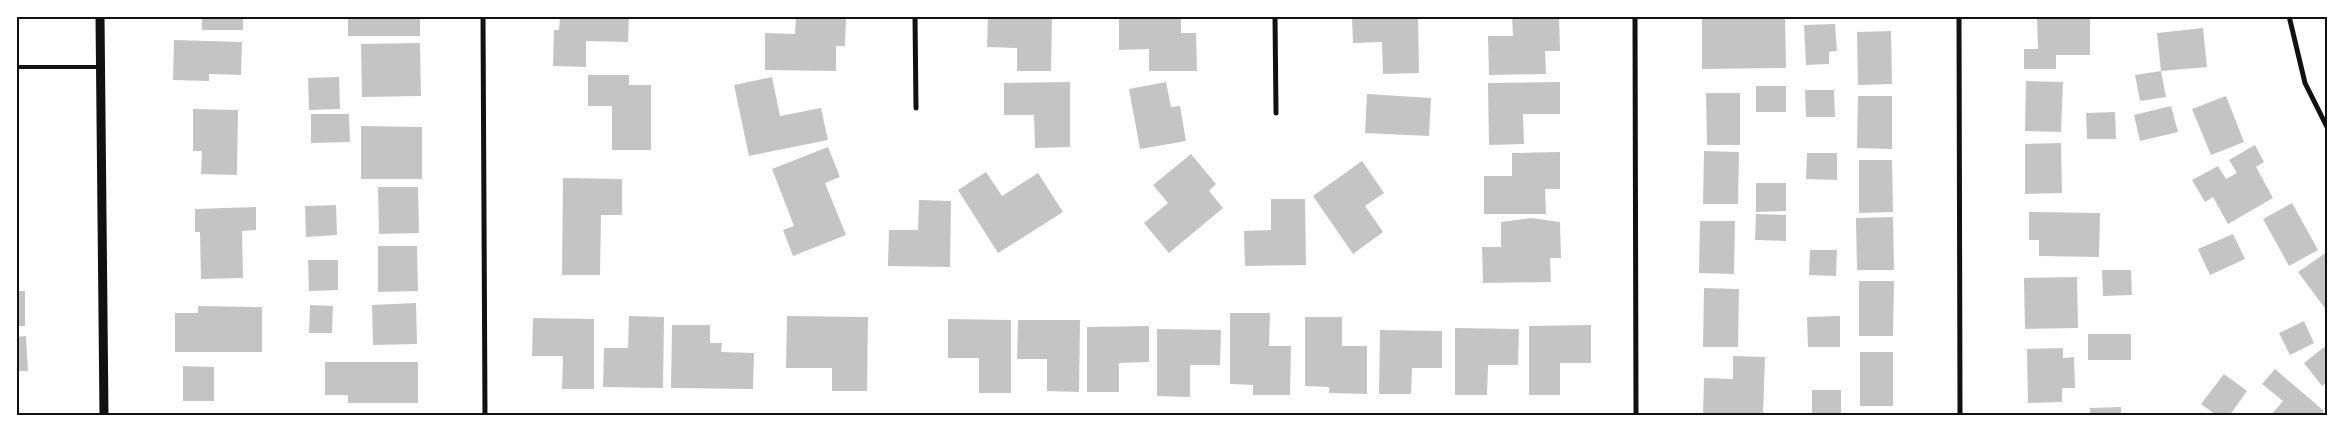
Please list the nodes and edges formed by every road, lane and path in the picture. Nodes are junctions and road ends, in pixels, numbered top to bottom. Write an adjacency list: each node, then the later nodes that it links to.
1 (100, 16): 9 (street)
2 (483, 16): 14 (street)
3 (915, 16): 10 (street)
4 (1275, 16): 11 (street)
5 (1635, 16): 15 (street)
6 (1959, 16): 16 (street)
7 (2289, 16): 12 (street)
8 (16, 67): 9 (lane)
9 (100, 67): 13 (street)
10 (916, 108)
11 (1276, 113)
12 (2327, 127)
13 (104, 415)
14 (485, 415)
15 (1636, 415)
16 (1960, 415)

